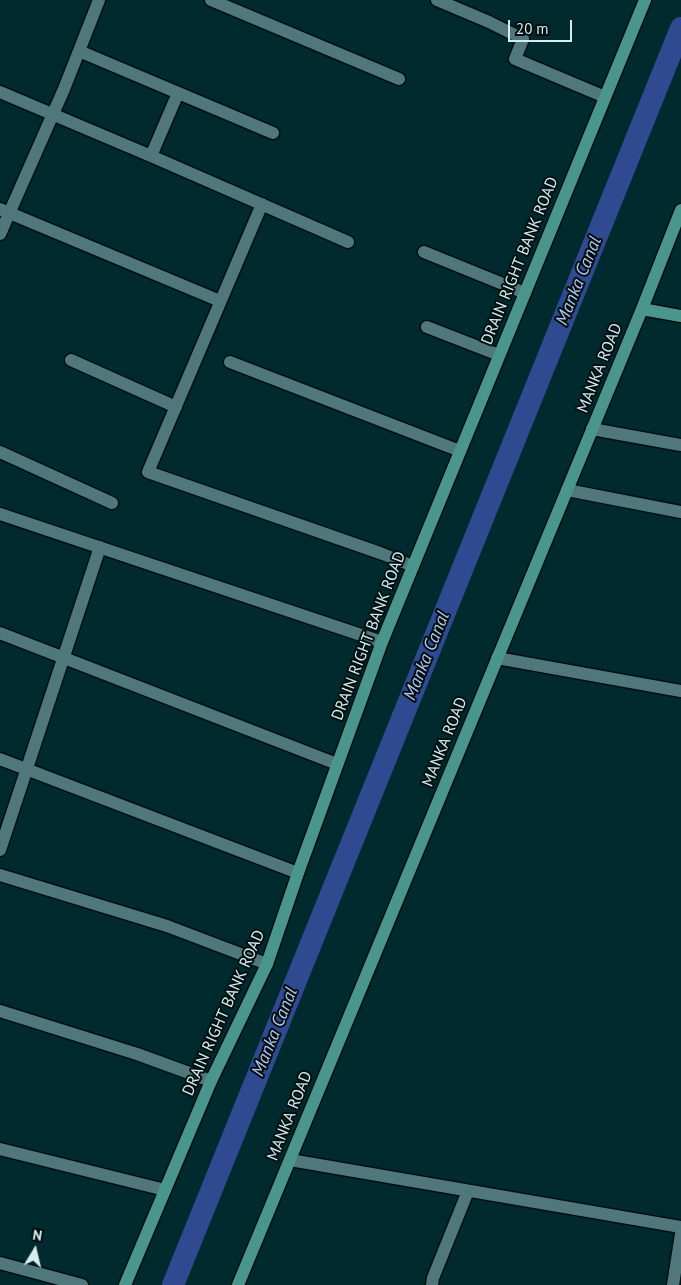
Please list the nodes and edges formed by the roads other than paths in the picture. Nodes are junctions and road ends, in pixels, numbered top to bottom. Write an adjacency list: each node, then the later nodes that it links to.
1 (98, 0): 5 (street)
2 (210, 0): 6 (street)
3 (437, 0): 9 (street)
4 (645, 0): 9 (street, DRAIN RIGHT BANK ROAD)
5 (79, 51): 8 (street); 10 (street)
6 (398, 79)
7 (0, 92): 10 (street)
8 (178, 93): 11 (street); 12 (street)
9 (605, 97): 19 (street, DRAIN RIGHT BANK ROAD)
10 (53, 114): 12 (street); 15 (street)
11 (273, 132)
12 (151, 156): 13 (street)
13 (262, 204): 17 (street); 20 (street)
14 (681, 210): 21 (street, MANKA ROAD)
15 (4, 211): 16 (street); 20 (street)
16 (0, 234)
17 (348, 242)
18 (424, 252): 19 (street)
19 (525, 293): 24 (street, DRAIN RIGHT BANK ROAD)
20 (220, 301): 27 (street)
21 (642, 309): 22 (street); 28 (street, MANKA ROAD)
22 (681, 316)
23 (427, 327): 24 (street)
24 (499, 355): 30 (street, DRAIN RIGHT BANK ROAD)
25 (71, 360): 27 (street)
26 (230, 362): 30 (street)
27 (176, 407): 37 (street)
28 (592, 429): 29 (street); 32 (street, MANKA ROAD)
29 (681, 445)
30 (460, 451): 37 (street, DRAIN RIGHT BANK ROAD)
31 (0, 452): 33 (street)
32 (567, 490): 34 (street); 41 (street, MANKA ROAD)
33 (112, 503)
34 (681, 512)
35 (0, 514): 36 (street)
36 (100, 547): 39 (street); 40 (street)
37 (413, 566): 39 (street, DRAIN RIGHT BANK ROAD)
38 (0, 633): 40 (street)
39 (382, 642): 44 (street, DRAIN RIGHT BANK ROAD)
40 (63, 658): 44 (street); 45 (street)
41 (497, 658): 42 (street); 53 (street, MANKA ROAD)
42 (681, 691)
43 (0, 759): 45 (street)
44 (337, 764): 47 (street, DRAIN RIGHT BANK ROAD)
45 (27, 770): 46 (street); 47 (street)
46 (0, 850)
47 (298, 873): 49 (street, DRAIN RIGHT BANK ROAD)
48 (0, 875): 49 (street)
49 (267, 964): 51 (street, DRAIN RIGHT BANK ROAD)
50 (0, 1011): 51 (street)
51 (211, 1081): 54 (street, DRAIN RIGHT BANK ROAD)
52 (0, 1150): 54 (street)
53 (290, 1160): 55 (street); 61 (street, MANKA ROAD)
54 (165, 1190): 60 (street, DRAIN RIGHT BANK ROAD)
55 (468, 1191): 56 (street); 62 (street)
56 (681, 1228)
57 (681, 1234): 63 (street)
58 (0, 1263): 59 (street)
59 (82, 1285)
60 (125, 1285)
61 (238, 1285)
62 (432, 1285)
63 (673, 1285)

